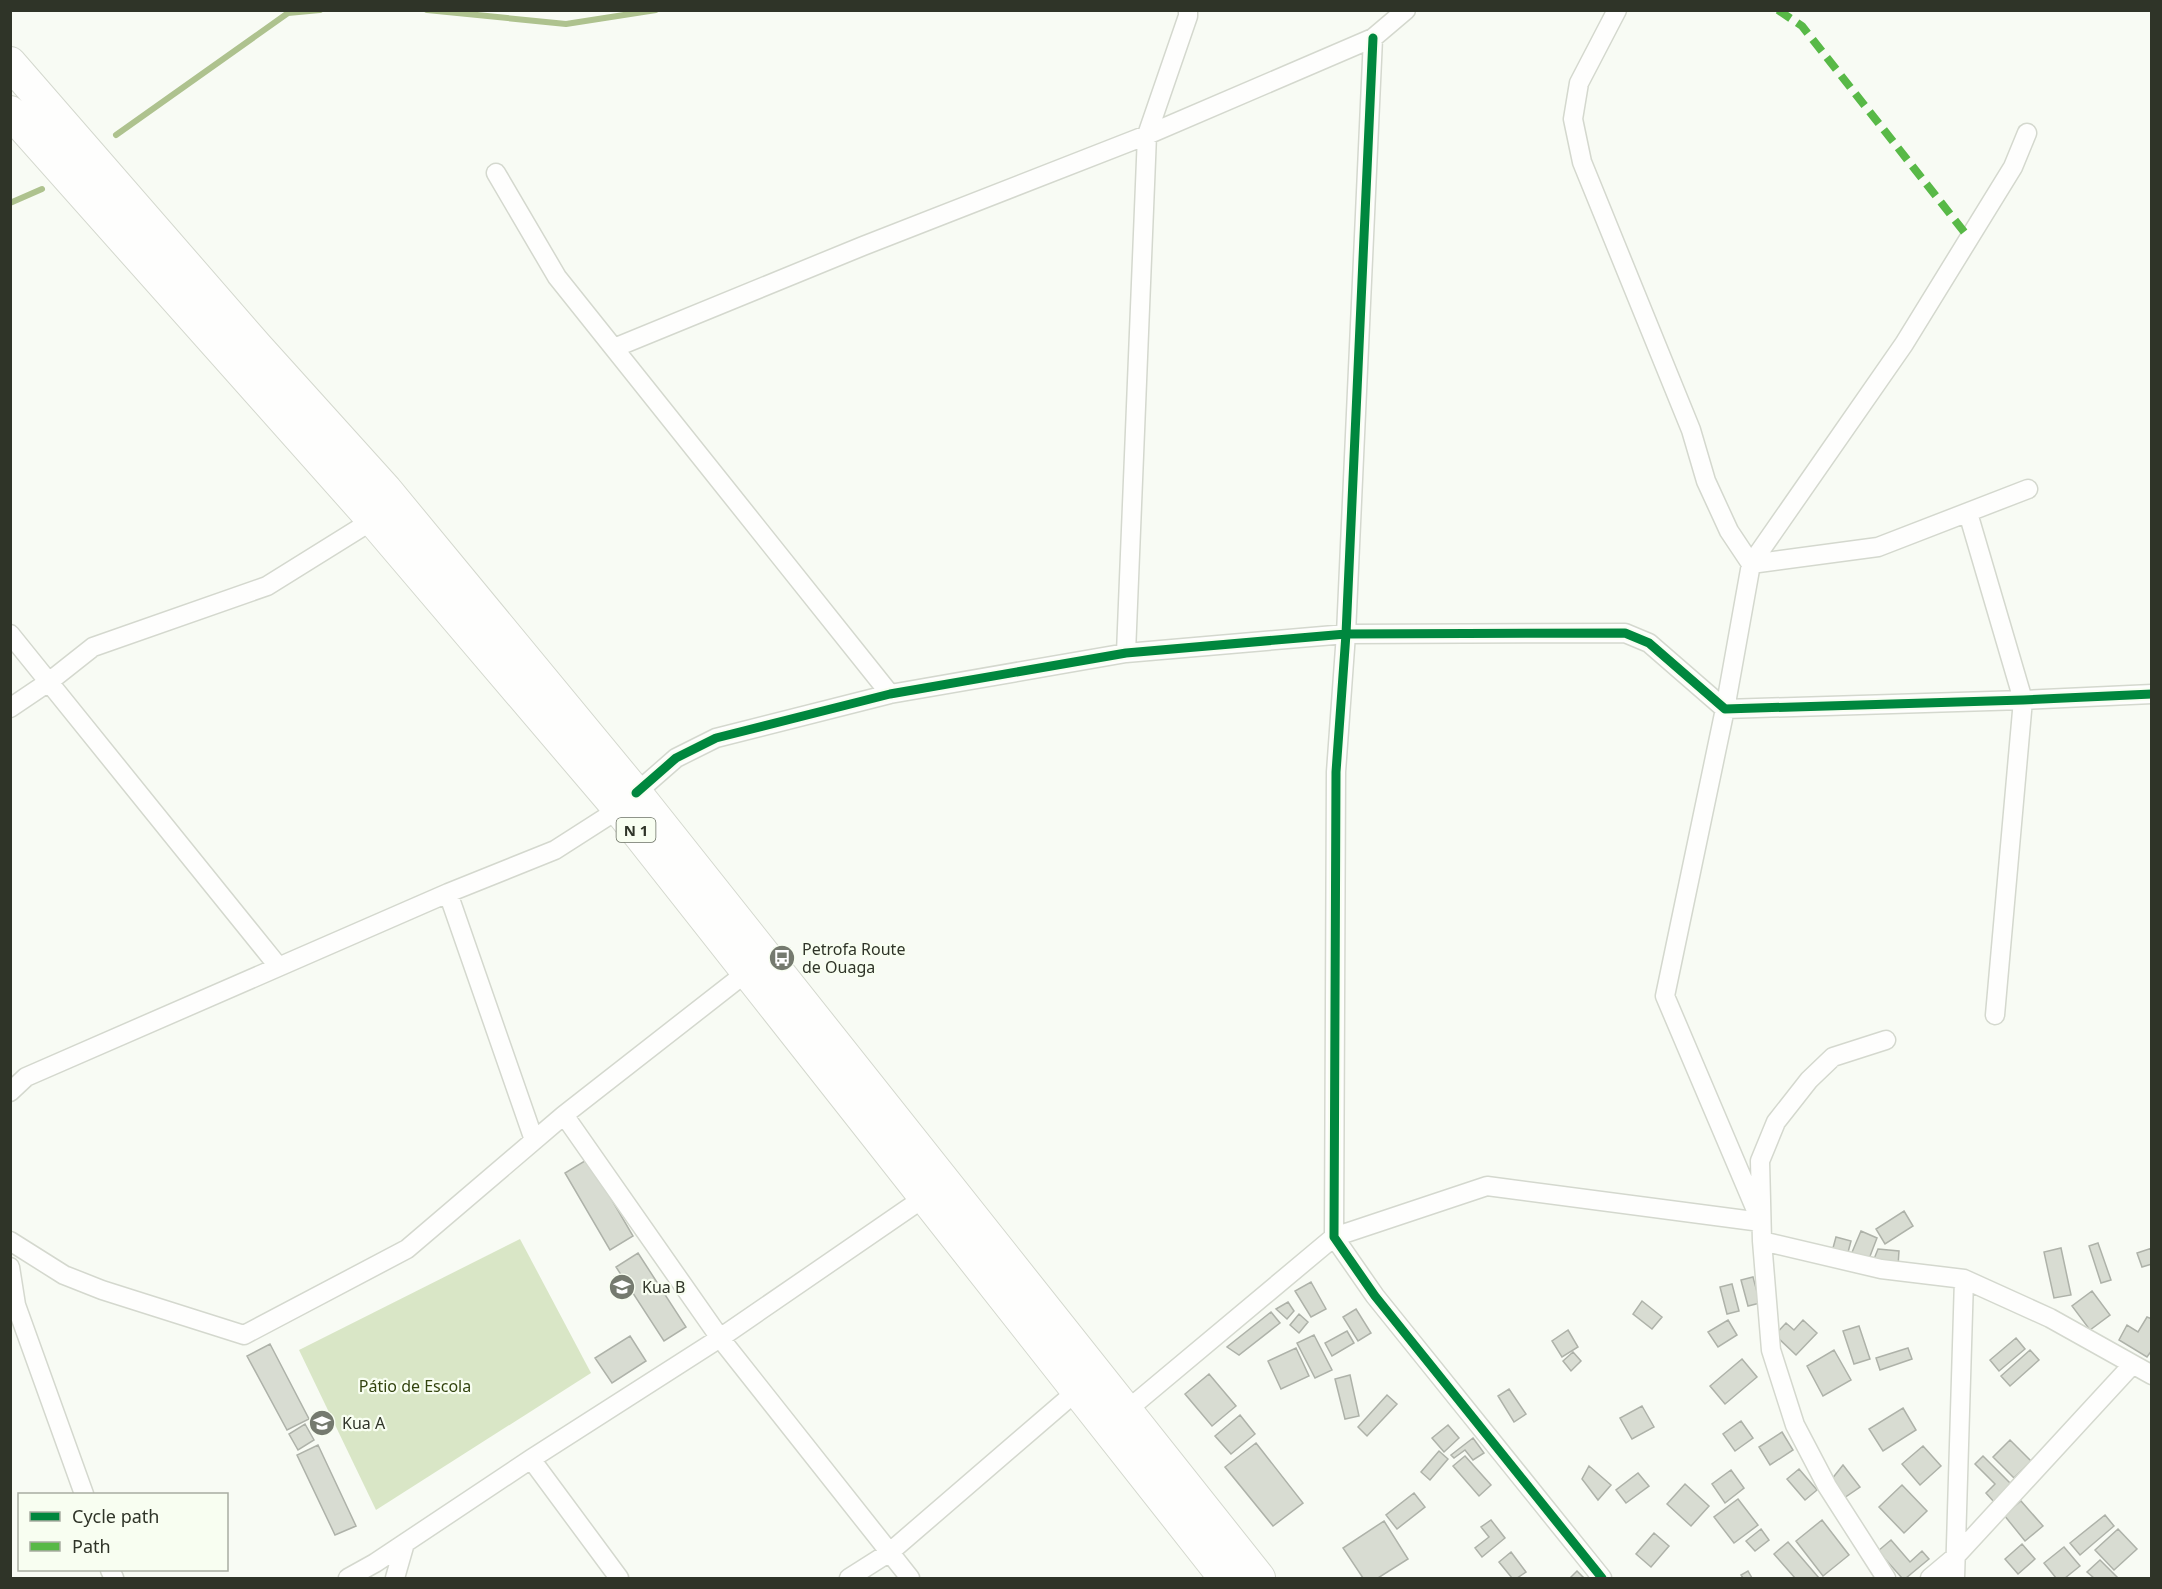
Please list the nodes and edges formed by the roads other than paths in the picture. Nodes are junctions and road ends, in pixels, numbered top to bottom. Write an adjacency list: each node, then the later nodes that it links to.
1 (1188, 10): 8 (street)
2 (1406, 10): 4 (street)
3 (1617, 10): 14 (street)
4 (1372, 38): 8 (street); 16 (street)
5 (10, 63): 24 (highway, N 1)
6 (10, 112): 13 (highway, N 1)
7 (2027, 133): 14 (street)
8 (1147, 135): 10 (street); 17 (street)
9 (496, 173): 10 (street)
10 (614, 348): 19 (street)
11 (2028, 489): 12 (street)
12 (1968, 513): 14 (street); 21 (street)
13 (373, 520): 18 (street); 24 (highway, N 1)
14 (1751, 564): 23 (street)
15 (10, 634): 18 (street)
16 (1346, 634): 17 (street); 23 (street); 36 (street)
17 (1126, 653): 19 (street)
18 (50, 681): 22 (street); 27 (street)
19 (891, 694): 24 (street)
20 (2151, 694): 21 (street)
21 (2023, 700): 23 (street); 29 (street)
22 (10, 708)
23 (1725, 709): 35 (street)
24 (627, 801): 25 (street); 26 (highway, N 1)
25 (448, 893): 27 (street); 33 (street)
26 (712, 908): 28 (highway, N 1); 45 (highway, N 1)
27 (278, 966): 31 (street)
28 (747, 972): 32 (street); 34 (highway, N 1)
29 (1995, 1015)
30 (1886, 1040): 35 (street)
31 (11, 1092)
32 (564, 1115): 33 (street); 41 (street)
33 (534, 1140): 37 (street)
34 (925, 1197): 41 (street); 44 (highway, N 1)
35 (1761, 1222): 36 (street); 38 (street)
36 (1334, 1237): 45 (street); 58 (street)
37 (10, 1241)
38 (1762, 1241): 40 (street); 59 (street)
39 (10, 1267): 47 (street)
40 (1964, 1279): 42 (street); 50 (street)
41 (720, 1338): 46 (street); 49 (street)
42 (2132, 1365): 43 (street); 50 (street)
43 (2151, 1375)
44 (1078, 1389): 49 (street); 56 (highway, N 1)
45 (1126, 1411): 57 (highway, N 1)
46 (531, 1459): 48 (street); 53 (street)
47 (84, 1493)
48 (405, 1543): 51 (street); 52 (street)
49 (890, 1552): 54 (street); 55 (street)
50 (1955, 1557): 60 (street); 61 (street)
51 (348, 1578)
52 (395, 1578)
53 (619, 1578)
54 (849, 1578)
55 (910, 1578)
56 (1225, 1578)
57 (1257, 1578)
58 (1602, 1578)
59 (1886, 1578)
60 (1930, 1578)
61 (1955, 1578)

